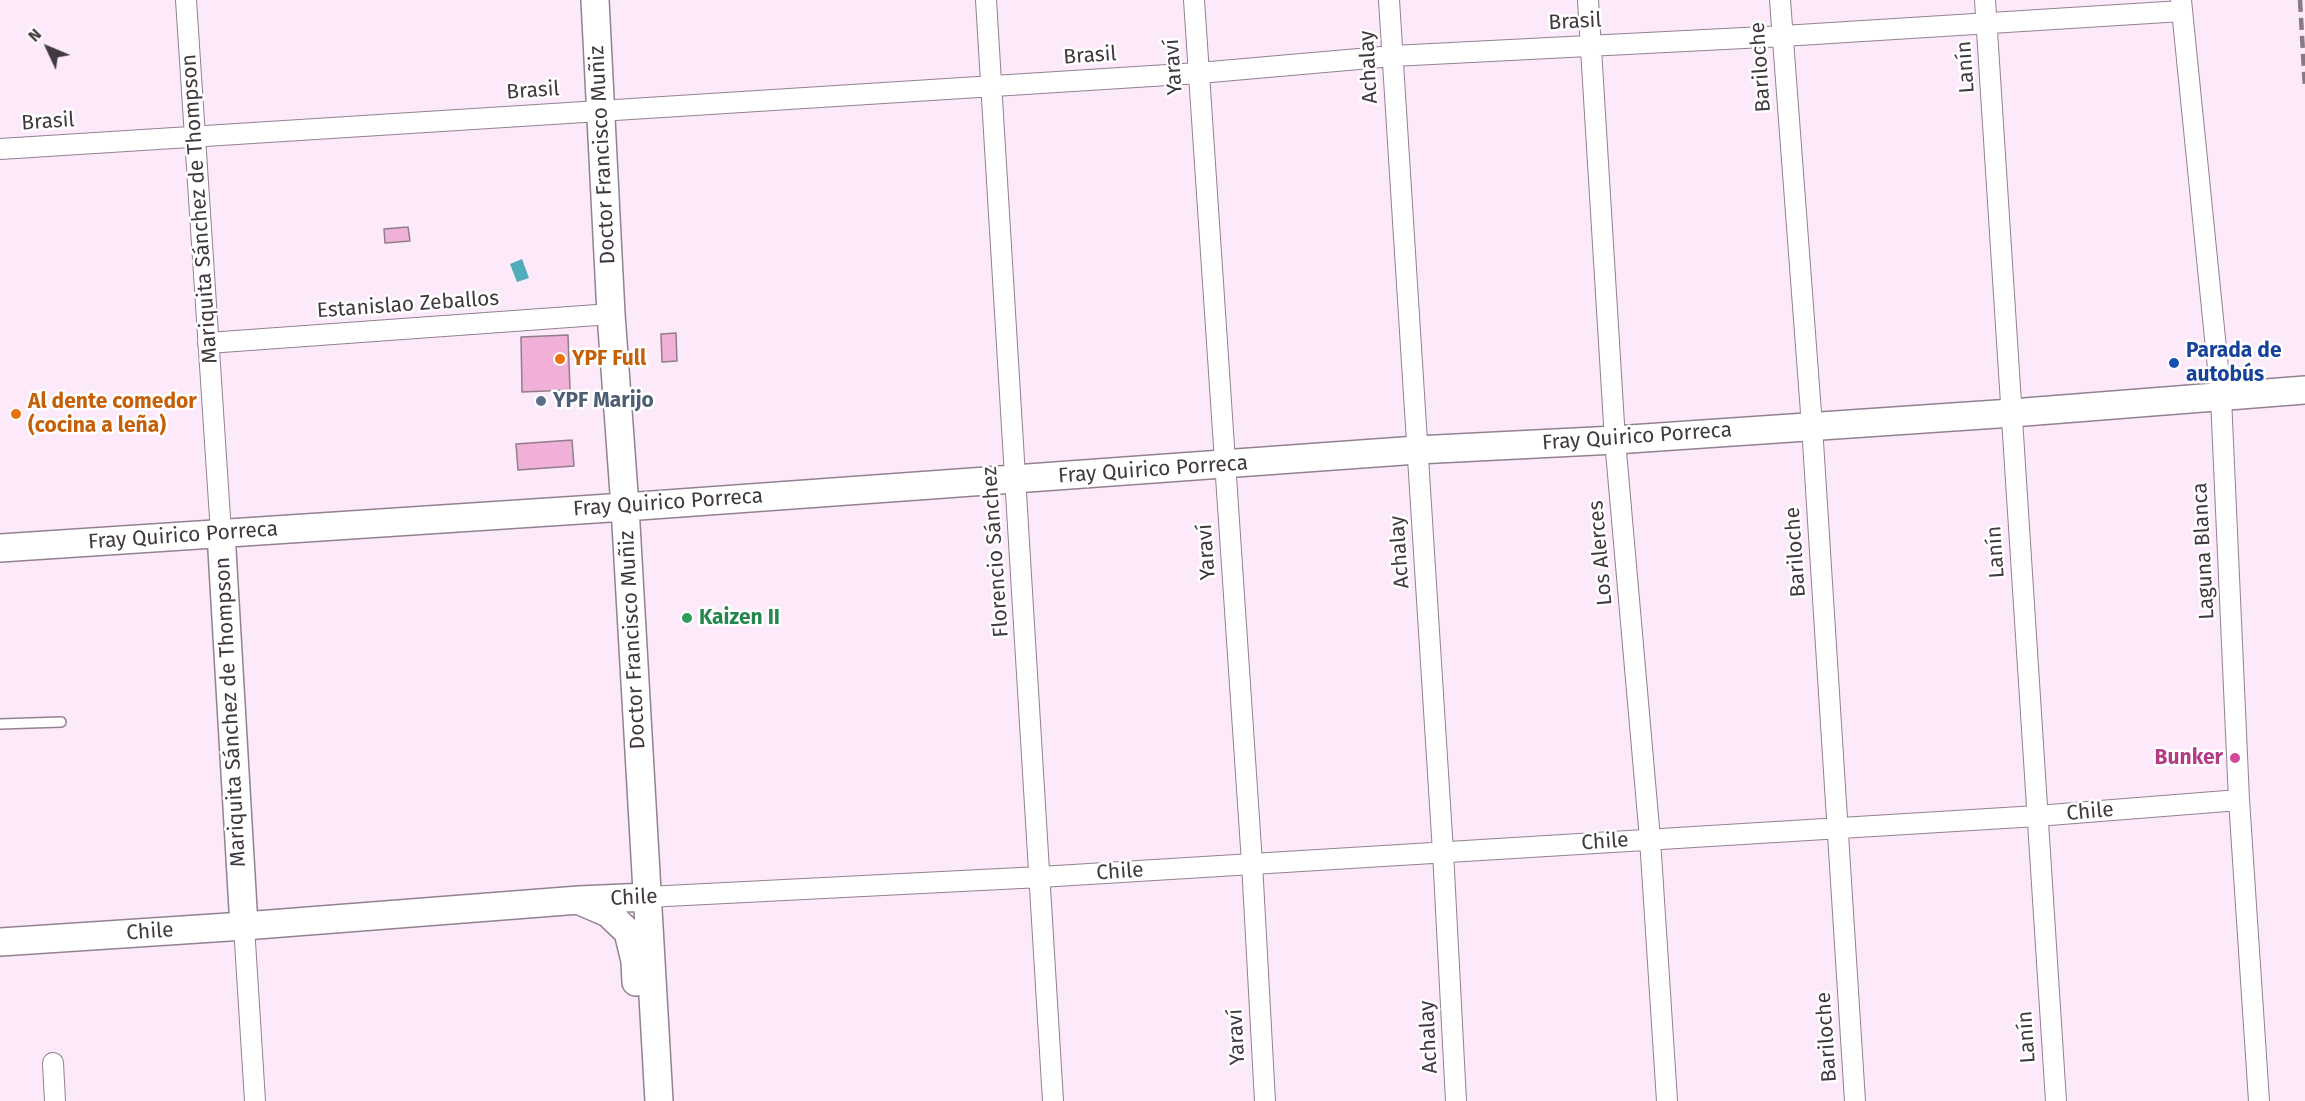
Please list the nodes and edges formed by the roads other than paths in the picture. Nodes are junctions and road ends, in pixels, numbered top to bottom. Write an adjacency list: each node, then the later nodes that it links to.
1 (186, 0): 17 (street, Mariquita Sánchez de Thompson)
2 (595, 0): 16 (main road, Doctor Francisco Muñiz)
3 (986, 0): 15 (street, Florencio Sánchez)
4 (1194, 0): 14 (street, Yaraví)
5 (1389, 0): 13 (street, Achalay)
6 (1588, 0): 12 (street, Los Alerces)
7 (1780, 0): 11 (street, Bariloche)
8 (1985, 0): 10 (street, Lanín)
9 (2182, 5): 10 (street, Brasil); 22 (street, Laguna Blanca)
10 (1987, 23): 11 (street, Brasil); 23 (street, Lanín)
11 (1783, 36): 12 (street, Brasil); 24 (street, Bariloche)
12 (1591, 45): 13 (street, Brasil); 25 (street, Los Alerces)
13 (1393, 56): 14 (street, Brasil); 26 (street, Achalay)
14 (1199, 73): 15 (street, Brasil); 27 (street, Yaraví)
15 (991, 86): 16 (street, Brasil); 28 (street, Florencio Sánchez)
16 (600, 111): 17 (street, Brasil); 19 (main road, Doctor Francisco Muñiz)
17 (195, 137): 18 (street, Brasil); 20 (street, Mariquita Sánchez de Thompson)
18 (0, 149)
19 (611, 315): 20 (street, Estanislao Zeballos); 29 (main road, Doctor Francisco Muñiz)
20 (208, 343): 30 (street, Mariquita Sánchez de Thompson)
21 (2305, 390): 22 (main road, Fray Quirico Porreca)
22 (2221, 398): 23 (main road, Fray Quirico Porreca); 34 (street, Laguna Blanca)
23 (2012, 413): 24 (main road, Fray Quirico Porreca); 35 (street, Lanín)
24 (1812, 426): 25 (main road, Fray Quirico Porreca); 36 (street, Bariloche)
25 (1615, 440): 26 (main road, Fray Quirico Porreca); 37 (street, Los Alerces)
26 (1417, 450): 27 (main road, Fray Quirico Porreca); 38 (street, Achalay)
27 (1225, 465): 28 (main road, Fray Quirico Porreca); 39 (street, Yaraví)
28 (1015, 479): 29 (main road, Fray Quirico Porreca); 40 (street, Florencio Sánchez)
29 (625, 507): 30 (main road, Fray Quirico Porreca); 41 (main road, Doctor Francisco Muñiz)
30 (221, 533): 31 (main road, Fray Quirico Porreca); 43 (main road, Mariquita Sánchez de Thompson)
31 (0, 548)
32 (61, 722): 33 (lane)
33 (0, 724)
34 (2239, 800): 35 (street, Chile); 56 (street, Laguna Blanca)
35 (2037, 816): 36 (street, Chile); 55 (street, Lanín)
36 (1837, 828): 37 (street, Chile); 54 (street, Bariloche)
37 (1650, 839): 38 (street, Chile); 53 (street, Los Alerces)
38 (1443, 852): 39 (street, Chile); 52 (street, Achalay)
39 (1252, 863): 40 (street, Chile); 51 (street, Yaraví)
40 (1040, 876): 41 (street, Chile); 50 (street, Florencio Sánchez)
41 (648, 897): 42 (main road, Chile); 49 (main road, Doctor Francisco Muñiz)
42 (579, 900): 43 (main road, Chile); 48 (main road)
43 (244, 926): 44 (main road, Chile); 47 (street, Mariquita Sánchez de Thompson)
44 (0, 942)
45 (53, 1063): 46 (street)
46 (55, 1101)
47 (255, 1101)
48 (642, 1101)
49 (659, 1101)
50 (1053, 1101)
51 (1265, 1101)
52 (1456, 1101)
53 (1667, 1101)
54 (1855, 1101)
55 (2055, 1101)
56 (2259, 1101)

